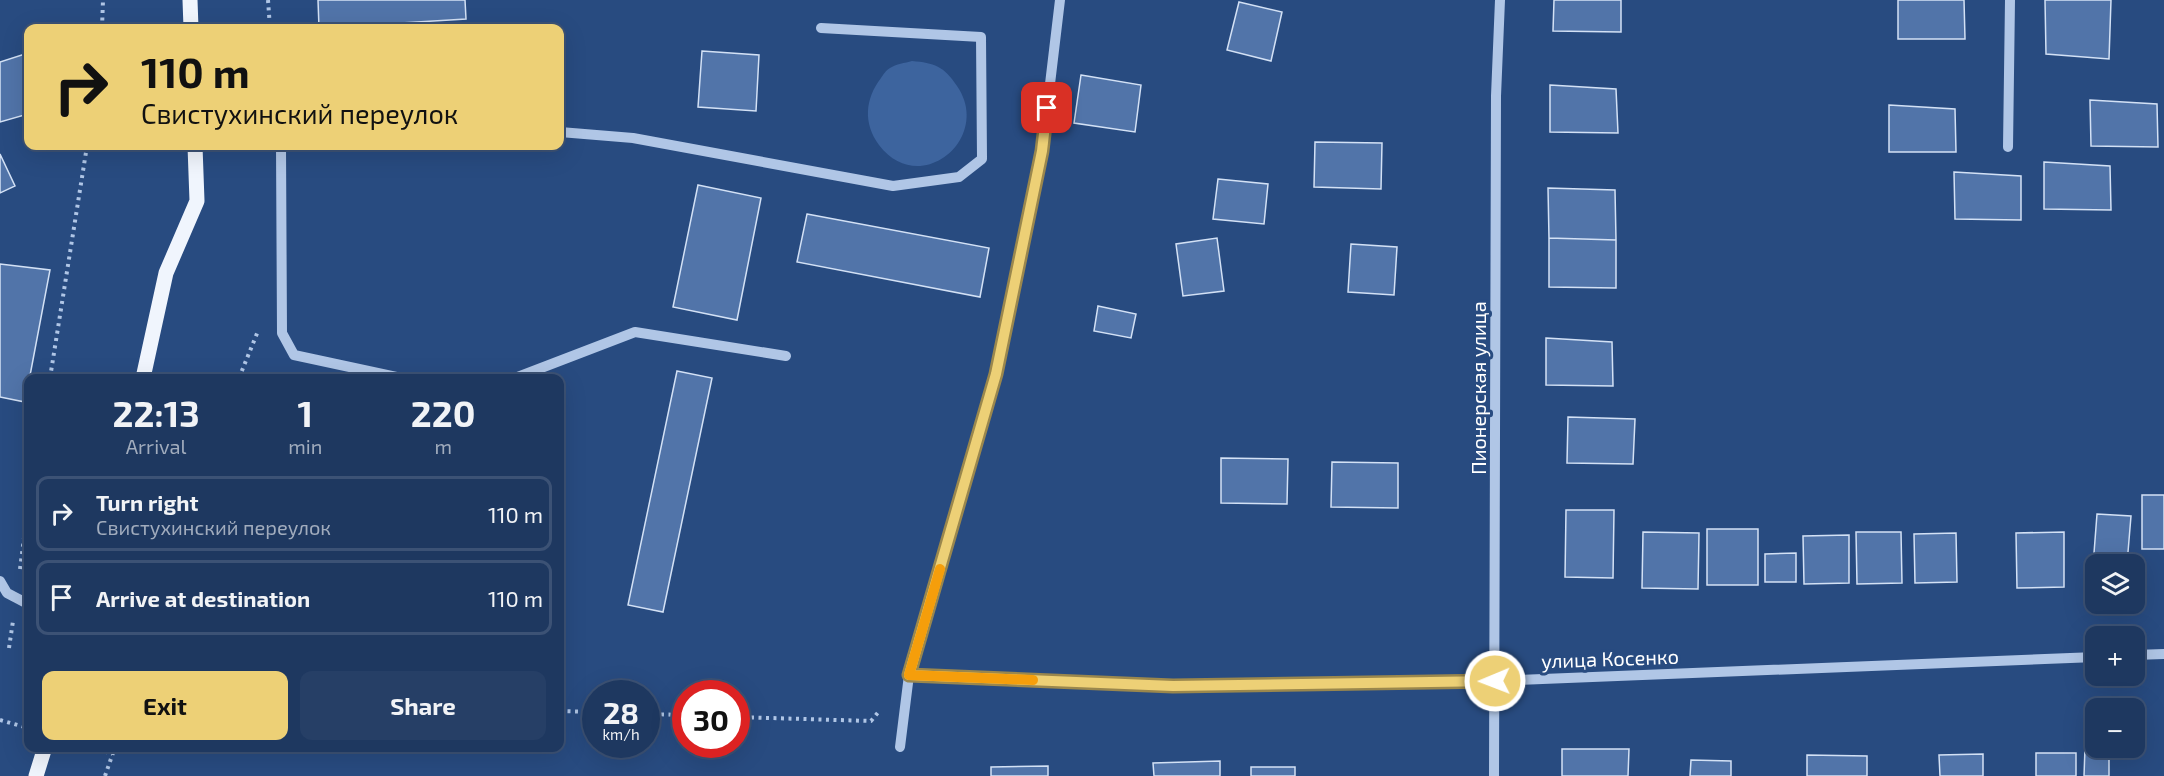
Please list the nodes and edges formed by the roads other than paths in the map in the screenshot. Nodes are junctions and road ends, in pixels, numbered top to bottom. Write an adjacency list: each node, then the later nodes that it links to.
1 (190, 0): 5 (main road)
2 (1060, 0): 20 (street)
3 (1500, 0): 21 (street, Пионерская улица)
4 (2010, 0): 8 (street)
5 (191, 24)
6 (821, 28): 7 (street)
7 (564, 132)
8 (2008, 147)
9 (195, 150): 12 (main road)
10 (281, 150): 13 (street)
11 (786, 356): 14 (street)
12 (144, 374)
13 (381, 374)
14 (525, 374)
15 (0, 581): 16 (street)
16 (24, 602)
17 (2164, 654): 18 (street)
18 (2145, 655)
19 (2085, 657): 21 (street, улица Косенко)
20 (909, 675): 21 (street, улица Косенко); 22 (street)
21 (1495, 681): 25 (street, Пионерская улица)
22 (900, 747)
23 (43, 752): 24 (main road)
24 (36, 776)
25 (1494, 776)

